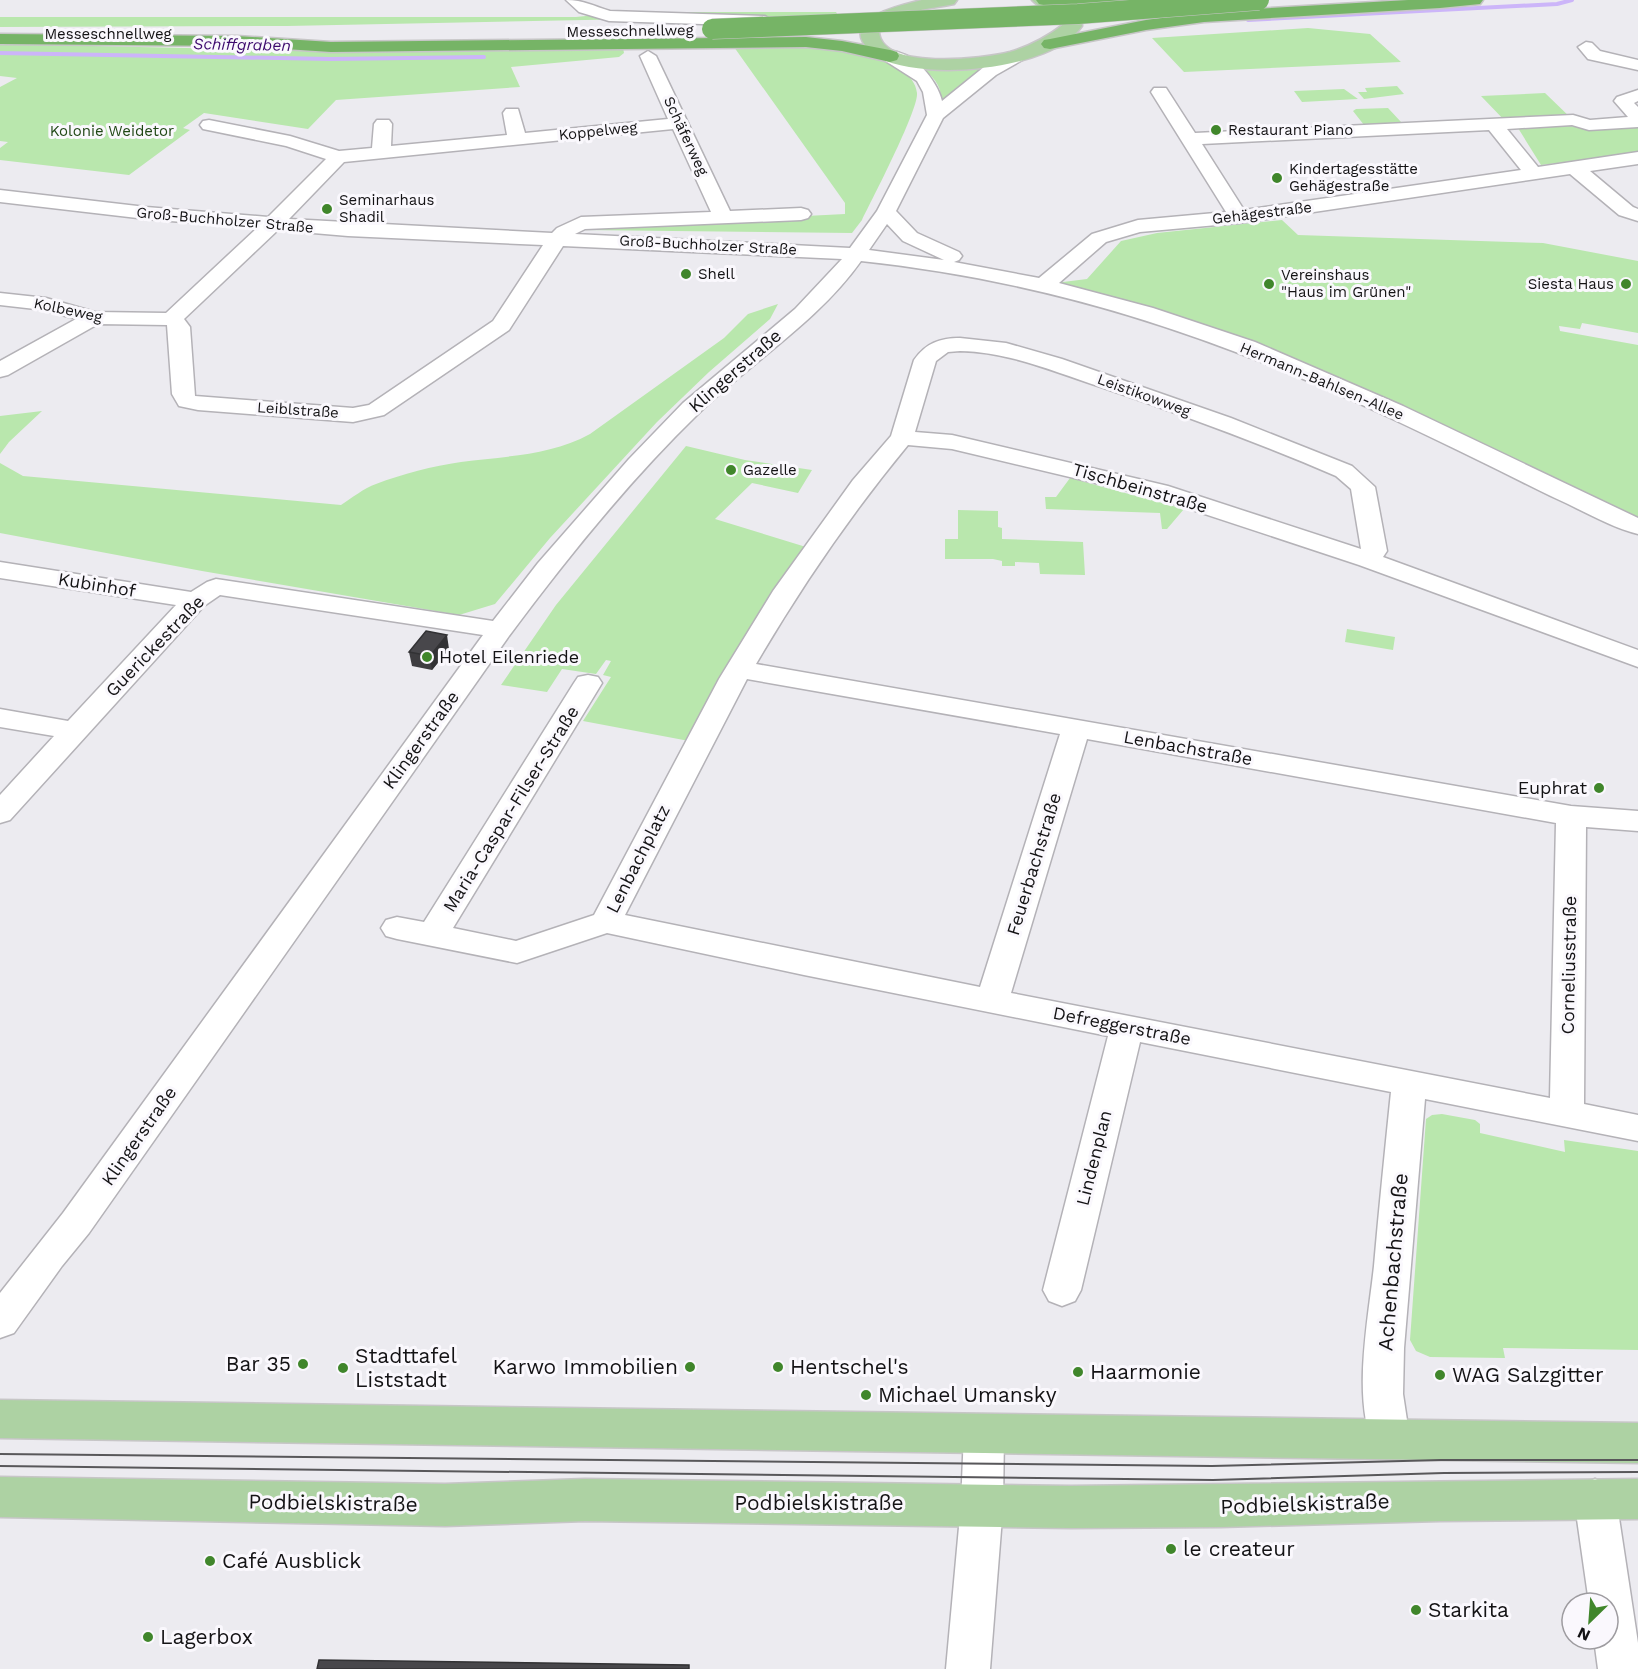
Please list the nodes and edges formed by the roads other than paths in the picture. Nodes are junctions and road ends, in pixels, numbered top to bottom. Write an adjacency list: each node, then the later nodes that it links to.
1 (573, 0): 9 (street)
2 (948, 0): 7 (main road)
3 (1043, 0): 4 (highway); 15 (main road)
4 (1178, 0)
5 (1258, 0): 11 (highway, Messeschnellweg, bridge)
6 (1474, 0): 15 (highway)
7 (918, 3): 8 (main road)
8 (897, 12): 9 (highway); 19 (main road)
9 (765, 21): 10 (highway)
10 (577, 25)
11 (341, 32): 12 (highway, Messeschnellweg); 14 (highway)
12 (0, 33)
13 (0, 39): 14 (highway, Messeschnellweg)
14 (237, 41): 19 (highway)
15 (1050, 44): 17 (main road)
16 (1586, 47): 20 (street)
17 (1018, 55): 19 (main road); 24 (street, Klingerstraße)
18 (648, 56): 27 (street, Schäferweg)
19 (890, 56): 24 (street)
20 (1638, 65)
21 (1160, 92): 31 (street)
22 (1638, 95): 25 (street)
23 (512, 113): 32 (street)
24 (936, 115): 39 (street, Klingerstraße)
25 (1638, 117)
26 (1638, 122): 28 (street)
27 (679, 123): 32 (street, Koppelweg); 42 (street, Schäferweg)
28 (1493, 123): 31 (street); 37 (street)
29 (383, 124): 33 (street)
30 (209, 125): 34 (street, Koppelweg)
31 (1189, 139): 43 (street)
32 (517, 140): 33 (street, Koppelweg)
33 (381, 152): 34 (street, Koppelweg)
34 (338, 157): 44 (street)
35 (1638, 158): 36 (street, Gehägestraße)
36 (1574, 167): 37 (street, Gehägestraße); 41 (street)
37 (1533, 173): 43 (street, Gehägestraße)
38 (0, 196): 44 (street, Groß-Buchholzer Straße)
39 (886, 212): 46 (street, Klingerstraße); 47 (street, Hermann-Bahlsen-Allee)
40 (801, 214): 42 (street, Groß-Buchholzer Straße)
41 (1638, 215)
42 (723, 217): 45 (street, Groß-Buchholzer Straße)
43 (1239, 217): 48 (street, Gehägestraße)
44 (273, 225): 45 (street, Groß-Buchholzer Straße); 51 (street)
45 (558, 238): 46 (street, Groß-Buchholzer Straße); 51 (street, Leiblstraße)
46 (856, 254): 47 (street, Hermann-Bahlsen-Allee); 58 (street, Klingerstraße)
47 (993, 273): 48 (street, Hermann-Bahlsen-Allee)
48 (1045, 284): 54 (street, Hermann-Bahlsen-Allee)
49 (0, 299): 50 (street, Kolbeweg)
50 (94, 318): 51 (street, Kolbeweg); 52 (street)
51 (172, 318)
52 (0, 369)
53 (902, 438): 55 (street, Tischbeinstraße); 55 (street, Leistikowweg); 60 (street)
54 (1638, 526)
55 (1368, 560): 59 (street, Tischbeinstraße)
56 (0, 570): 57 (street, Kubinhof)
57 (195, 600): 58 (street, Guerickestraße); 64 (street, Guerickestraße)
58 (500, 630): 76 (street, Klingerstraße)
59 (1638, 659)
60 (739, 669): 63 (street, Lenbachstraße); 68 (street, Lenbachplatz)
61 (588, 683): 70 (street, Maria-Caspar-Filser-Straße)
62 (0, 718): 64 (street)
63 (1076, 729): 66 (street, Lenbachstraße); 71 (street, Feuerbachstraße)
64 (75, 731): 65 (street, Guerickestraße)
65 (0, 813)
66 (1571, 816): 67 (street, Lenbachstraße); 74 (street, Corneliusstraße)
67 (1638, 821)
68 (606, 922): 70 (street, Lenbachplatz); 71 (street, Defreggerstraße)
69 (396, 927): 70 (street, Lenbachplatz)
70 (433, 934)
71 (992, 1000): 72 (street, Defreggerstraße)
72 (1127, 1027): 73 (street, Defreggerstraße); 78 (street, Lindenplan)
73 (1408, 1083): 74 (street, Defreggerstraße); 82 (street, Achenbachstraße)
74 (1567, 1114): 75 (street, Defreggerstraße)
75 (1638, 1128)
76 (49, 1255): 77 (street, Klingerstraße); 79 (street, Klingerstraße)
77 (0, 1289)
78 (1062, 1290)
79 (0, 1322)
80 (0, 1419): 81 (main road)
81 (984, 1433): 82 (main road); 86 (street)
82 (1390, 1440): 83 (main road)
83 (1638, 1443)
84 (0, 1497): 86 (main road, Podbielskistraße)
85 (1617, 1499): 86 (main road, Podbielskistraße); 88 (street)
86 (982, 1505): 87 (street)
87 (968, 1669)
88 (1620, 1669)

